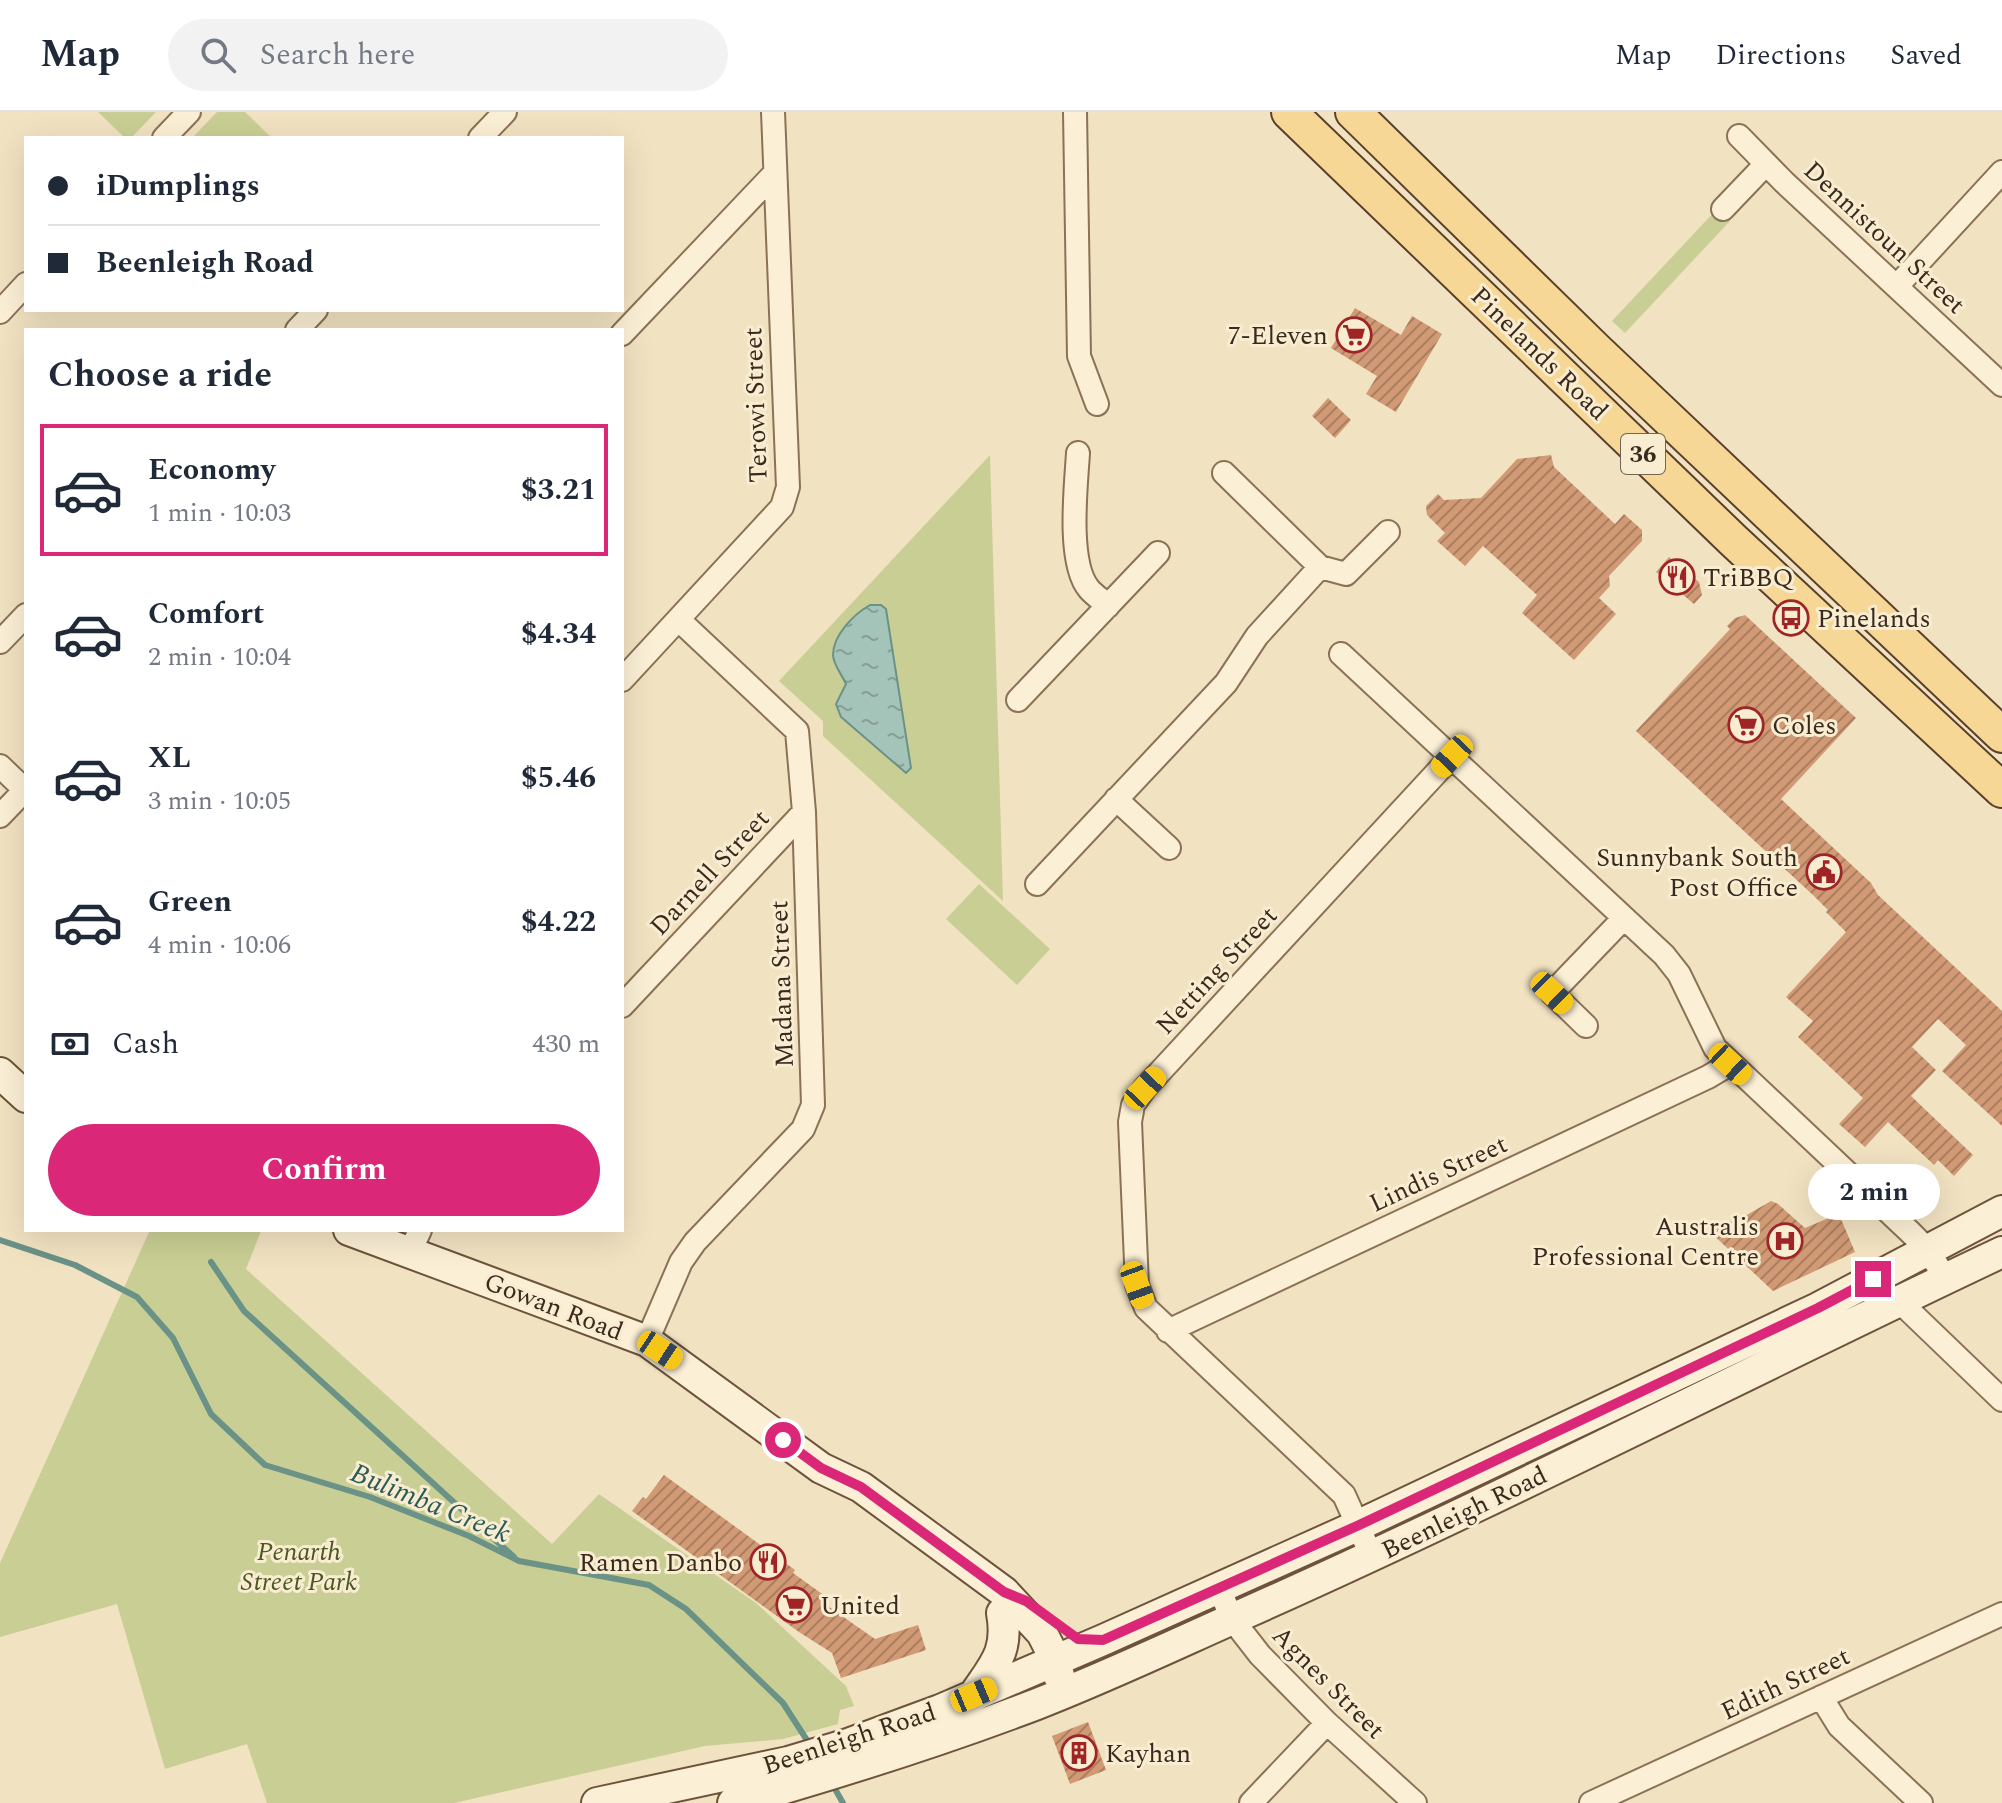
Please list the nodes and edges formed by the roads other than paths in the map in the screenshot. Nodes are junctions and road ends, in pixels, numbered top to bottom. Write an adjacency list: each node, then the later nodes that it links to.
1 (189, 112): 7 (street)
2 (505, 112): 8 (street)
3 (773, 112): 12 (street, Terowi Street)
4 (1075, 112): 21 (street)
5 (1289, 112): 38 (main road, Pinelands Road / 36)
6 (1353, 112): 34 (main road, Pinelands Road / 36)
7 (166, 136)
8 (482, 136)
9 (1739, 136): 10 (street, Dennistoun Street)
10 (1766, 164): 13 (street, Dennistoun Street); 15 (street, Dennistoun Street)
11 (2002, 172): 15 (street)
12 (775, 173): 19 (street); 29 (street, Terowi Street)
13 (1723, 209)
14 (24, 286): 16 (street)
15 (1897, 286): 20 (street, Dennistoun Street)
16 (0, 312)
17 (314, 312): 18 (street)
18 (299, 328)
19 (624, 332)
20 (2002, 385)
21 (1097, 404)
22 (1078, 453): 27 (street)
23 (1224, 473): 26 (street)
24 (1388, 532): 26 (street)
25 (1158, 553): 27 (street)
26 (1320, 567): 40 (street)
27 (1108, 606): 33 (street)
28 (24, 617): 30 (street)
29 (679, 620): 32 (street, Terowi Street); 41 (street, Madana Street)
30 (0, 642)
31 (1341, 654): 35 (street)
32 (624, 678)
33 (1018, 700)
34 (2002, 735)
35 (1452, 756): 45 (street); 58 (street, Netting Street)
36 (0, 766): 37 (street)
37 (24, 788)
38 (2002, 790)
39 (24, 792): 42 (street)
40 (1116, 799): 43 (street); 44 (street)
41 (804, 812): 46 (street, Darnell Street); 59 (street, Madana Street)
42 (0, 816)
43 (1169, 848)
44 (1037, 884)
45 (1624, 918): 47 (street); 48 (street)
46 (624, 1004)
47 (1586, 1026)
48 (1730, 1064): 54 (street); 58 (street, Lindis Street)
49 (0, 1073): 50 (main road)
50 (24, 1095)
51 (2002, 1211): 54 (main road, Beenleigh Road)
52 (361, 1232): 53 (main road, Gowan Road)
53 (415, 1241): 59 (main road, Gowan Road)
54 (1927, 1249): 56 (street); 61 (main road, Beenleigh Road)
55 (2002, 1252): 56 (main road, Beenleigh Road)
56 (1946, 1279): 57 (main road, Beenleigh Road)
57 (1898, 1300): 60 (street); 62 (main road, Beenleigh Road)
58 (1168, 1331): 61 (street, Netting Street)
59 (647, 1341): 64 (main road, Gowan Road)
60 (2002, 1400)
61 (1357, 1526): 62 (street, Netting Street); 63 (main road, Beenleigh Road)
62 (1372, 1557): 66 (main road, Beenleigh Road)
63 (1219, 1588): 66 (street, Agnes Street); 67 (main road, Beenleigh Road)
64 (1003, 1602): 67 (main road); 68 (main road, Gowan Road); 70 (main road)
65 (2002, 1614): 71 (street, Edith Street)
66 (1232, 1619): 69 (main road, Beenleigh Road); 72 (street, Agnes Street)
67 (1103, 1640): 68 (main road, Beenleigh Road)
68 (1047, 1663): 69 (main road, Gowan Road); 70 (main road, Beenleigh Road)
69 (1062, 1693): 73 (main road, Beenleigh Road)
70 (974, 1695): 73 (main road, Beenleigh Road)
71 (1821, 1697): 79 (street, Edith Street); 80 (street)
72 (1327, 1723): 77 (street); 78 (street, Agnes Street)
73 (852, 1756): 74 (main road, Beenleigh Road)
74 (793, 1773): 75 (main road, Beenleigh Road); 76 (main road, Beenleigh Road)
75 (597, 1803)
76 (733, 1803)
77 (1251, 1803)
78 (1415, 1803)
79 (1591, 1803)
80 (1921, 1803)

